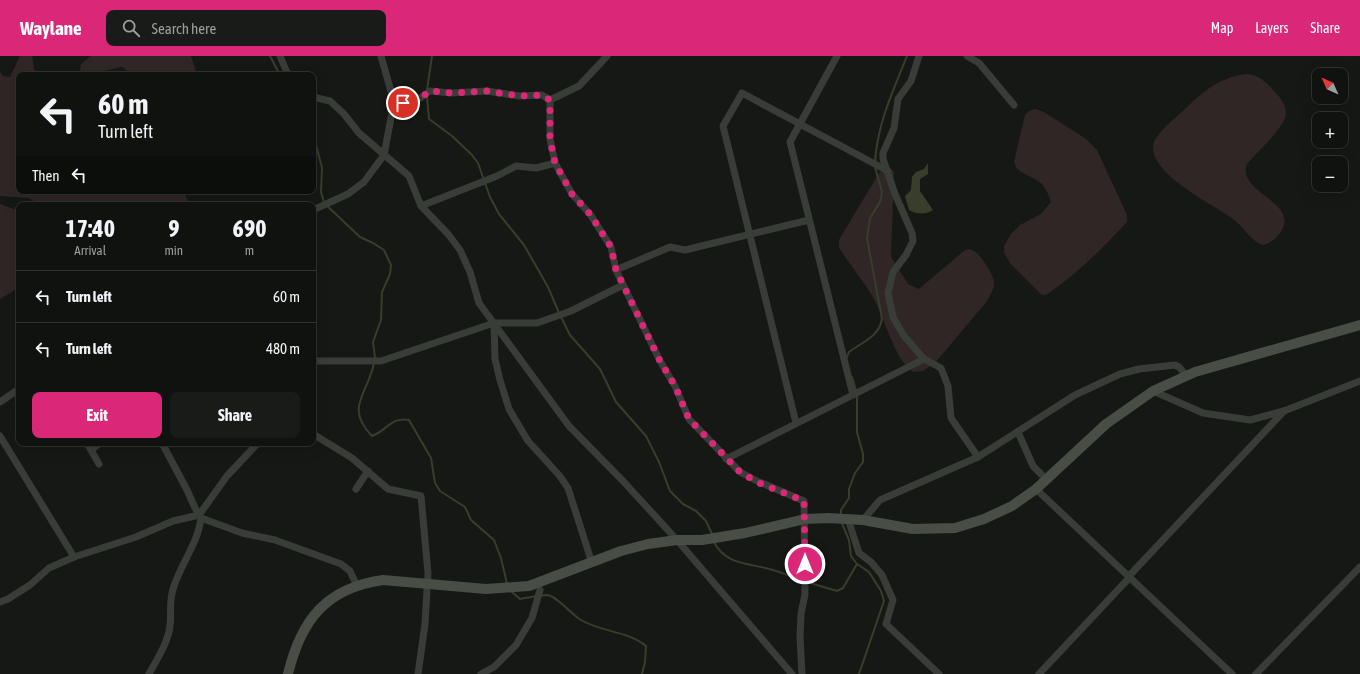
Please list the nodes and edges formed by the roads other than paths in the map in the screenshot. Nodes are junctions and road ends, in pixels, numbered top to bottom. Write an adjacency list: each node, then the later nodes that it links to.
1 (280, 56): 9 (street)
2 (381, 56): 12 (street)
3 (597, 56): 8 (street)
4 (607, 56): 8 (street)
5 (837, 56): 14 (street)
6 (919, 56): 17 (street)
7 (967, 56): 13 (street)
8 (598, 65): 11 (street)
9 (287, 72)
10 (316, 98): 15 (street)
11 (550, 100): 12 (street); 16 (street)
12 (394, 102): 15 (street)
13 (1014, 105)
14 (799, 124): 17 (street); 20 (street); 21 (street)
15 (384, 155): 18 (street); 19 (street)
16 (555, 163): 18 (street); 22 (street)
17 (888, 172): 26 (street)
18 (421, 206): 24 (street)
19 (316, 209)
20 (809, 220): 21 (street); 32 (street)
21 (750, 235): 22 (street); 35 (street)
22 (616, 270): 23 (street)
23 (623, 285): 24 (street); 45 (street)
24 (494, 323): 27 (street); 55 (street); 57 (street)
25 (1360, 325): 28 (street)
26 (924, 359): 32 (street); 44 (street)
27 (316, 360)
28 (1187, 376): 31 (street); 36 (street)
29 (1360, 381): 34 (street)
30 (16, 391): 33 (street)
31 (1153, 391): 34 (street); 48 (street)
32 (853, 395): 35 (street)
33 (0, 402)
34 (1284, 411): 59 (street)
35 (796, 423): 45 (street)
36 (1018, 432): 44 (street); 48 (street)
37 (0, 436): 56 (street)
38 (316, 436): 47 (street)
39 (89, 446): 43 (street)
40 (96, 446): 43 (street)
41 (164, 446): 51 (street)
42 (252, 446): 51 (street)
43 (91, 450): 46 (street)
44 (978, 457): 54 (street)
45 (726, 459): 52 (street)
46 (99, 464)
47 (368, 471): 49 (street); 60 (street)
48 (1046, 480): 50 (street)
49 (356, 489)
50 (1036, 489): 54 (street); 59 (street)
51 (200, 516): 56 (street); 61 (street); 64 (street)
52 (805, 519): 53 (street); 55 (street); 69 (street)
53 (843, 519): 54 (street); 70 (street)
54 (863, 520)
55 (677, 540): 57 (street); 68 (street)
56 (74, 557): 63 (street)
57 (592, 563): 60 (street)
58 (1360, 567): 73 (street)
59 (1129, 577): 71 (street); 72 (street)
60 (428, 584): 61 (street); 66 (street)
61 (358, 586): 65 (street)
62 (540, 590): 67 (street)
63 (0, 602)
64 (150, 674)
65 (288, 674)
66 (418, 674)
67 (481, 674)
68 (792, 674)
69 (802, 674)
70 (938, 674)
71 (1038, 674)
72 (1232, 674)
73 (1256, 674)

